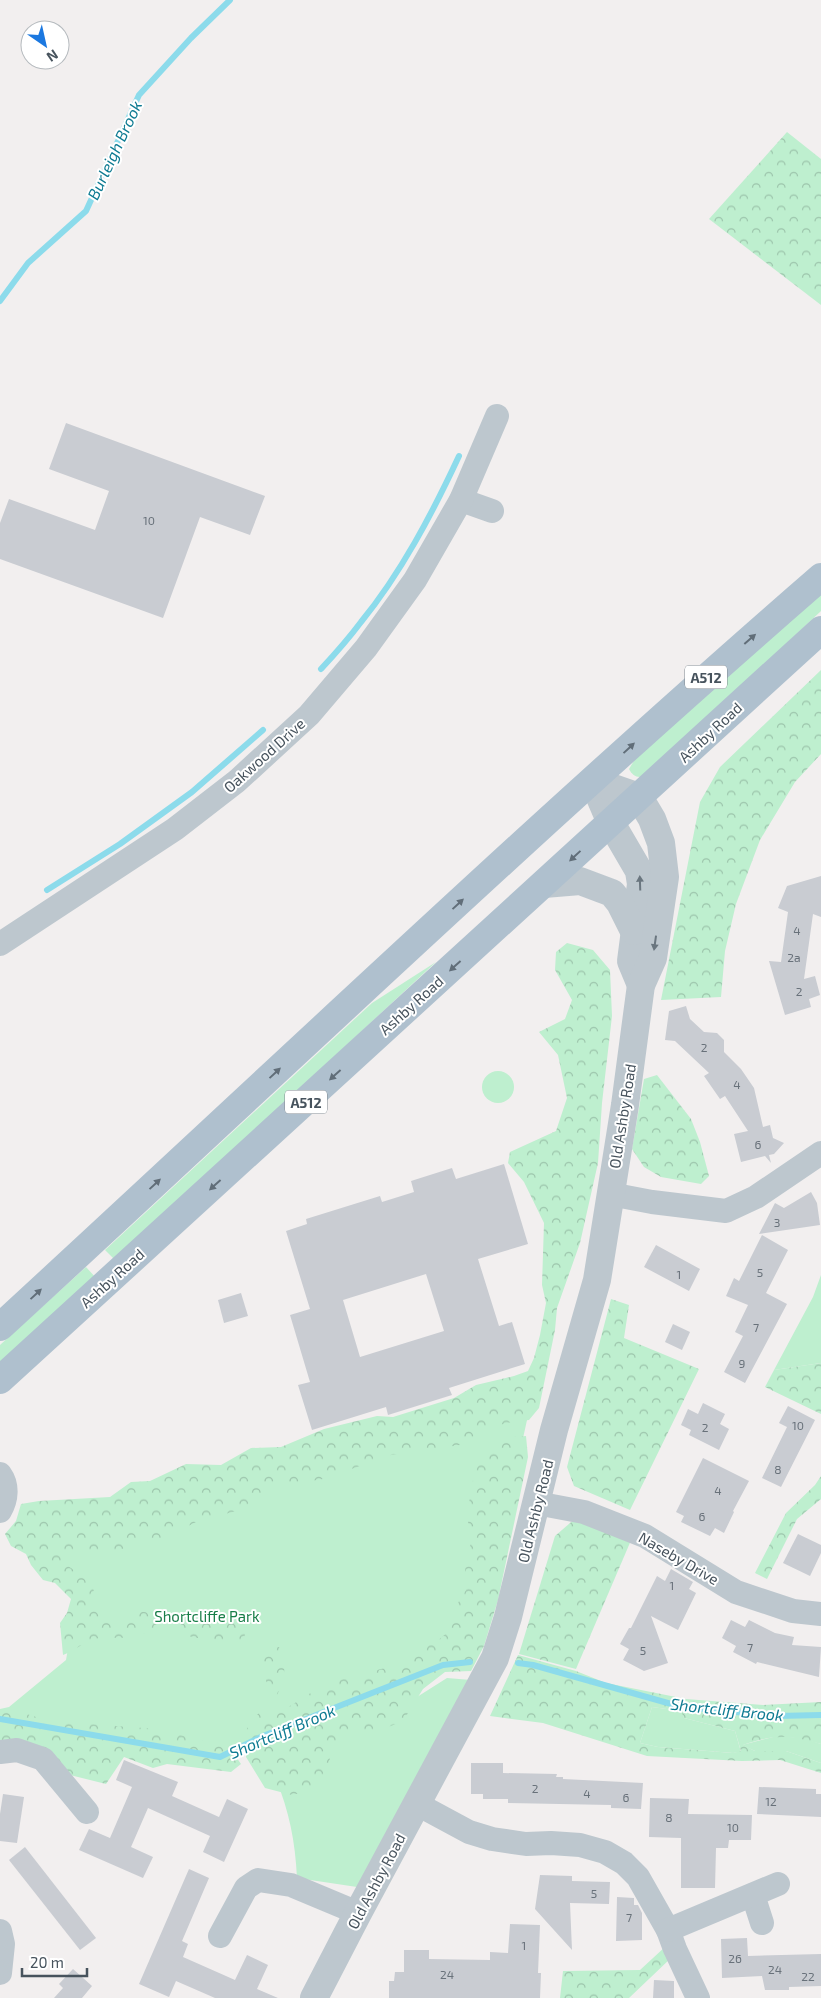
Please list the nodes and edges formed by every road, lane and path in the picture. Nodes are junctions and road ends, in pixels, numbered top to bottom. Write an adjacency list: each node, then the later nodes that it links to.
1 (497, 416): 2 (street, Oakwood Drive)
2 (461, 500): 3 (street); 11 (street, Oakwood Drive)
3 (492, 511)
4 (821, 577): 6 (main road, A512, one-way to 4)
5 (821, 630): 7 (main road, Ashby Road / A512)
6 (593, 781): 7 (street); 8 (street, Old Ashby Road); 15 (main road, A512, one-way to 6)
7 (639, 797): 8 (main road, Ashby Road / A512); 12 (street, Old Ashby Road, one-way to 12)
8 (611, 823): 9 (main road, Ashby Road / A512, one-way to 9); 10 (street, Old Ashby Road, one-way to 8)
9 (544, 884): 10 (street); 16 (main road, Ashby Road / A512, one-way to 16)
10 (634, 931): 12 (street, Old Ashby Road)
11 (0, 944)
12 (640, 985): 14 (street, Old Ashby Road)
13 (821, 1153): 14 (street)
14 (610, 1194): 18 (street, Old Ashby Road)
15 (0, 1327)
16 (0, 1380)
17 (0, 1474): 19 (street)
18 (536, 1503): 20 (street, Naseby Drive); 22 (street, Old Ashby Road)
19 (0, 1511)
20 (821, 1614)
21 (0, 1752): 23 (street)
22 (417, 1804): 26 (street, Old Ashby Road); 28 (street)
23 (87, 1812)
24 (778, 1884): 25 (street)
25 (753, 1895): 27 (street); 28 (street)
26 (358, 1913): 30 (street); 32 (street, Old Ashby Road)
27 (762, 1923)
28 (668, 1930): 33 (street)
29 (0, 1931): 31 (street)
30 (220, 1936)
31 (0, 1973)
32 (314, 1998)
33 (698, 1998)

